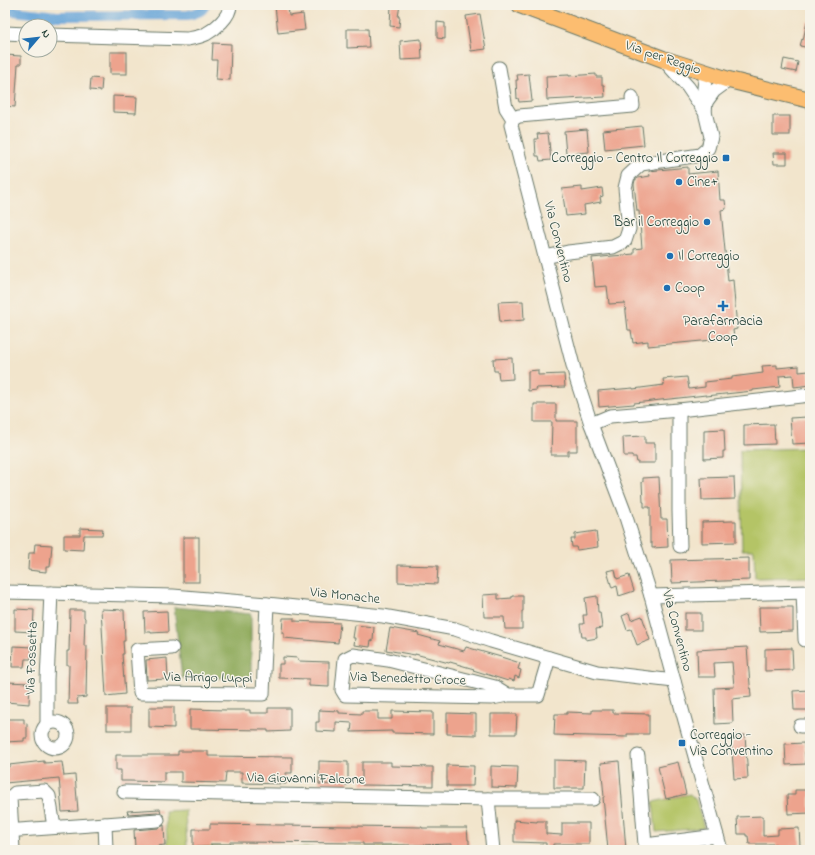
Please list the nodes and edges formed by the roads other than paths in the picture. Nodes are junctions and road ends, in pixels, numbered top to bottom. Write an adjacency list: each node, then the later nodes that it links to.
1 (230, 5): 5 (street)
2 (520, 5): 6 (main road, Via per Reggio)
3 (5, 33): 4 (street)
4 (18, 34)
5 (58, 35)
6 (663, 59): 8 (main road, Via per Reggio); 12 (street)
7 (499, 68): 13 (street, Via Conventino)
8 (702, 71): 9 (main road, Via per Reggio); 12 (street)
9 (729, 80): 11 (main road, Via per Reggio); 12 (street)
10 (632, 97): 13 (street)
11 (810, 100)
12 (702, 104): 14 (street)
13 (513, 119): 14 (street, Via Conventino)
14 (545, 257): 17 (street, Via Conventino)
15 (810, 395): 16 (street)
16 (679, 410): 17 (street); 18 (street)
17 (591, 424): 22 (street, Via Conventino)
18 (680, 546)
19 (5, 592): 21 (street, Via Monache)
20 (807, 592): 22 (street); 24 (street)
21 (52, 593): 23 (street, Via Monache); 29 (street, Via Fossetta)
22 (651, 596): 27 (street, Via Conventino)
23 (267, 604): 25 (street, Via Arrigo Luppi); 26 (street, Via Monache)
24 (805, 640)
25 (172, 648)
26 (549, 658): 27 (street, Via Monache); 28 (street, Via Benedetto Croce)
27 (674, 681): 38 (street, Via Conventino)
28 (508, 695): 28 (street, Via Benedetto Croce)
29 (47, 725)
30 (638, 756): 39 (street)
31 (124, 792): 32 (street, Via Giovanni Falcone)
32 (488, 799): 33 (street, Via Giovanni Falcone); 42 (street)
33 (593, 799)
34 (158, 820): 35 (street)
35 (106, 824): 36 (street); 41 (street)
36 (54, 827): 37 (street); 37 (street)
37 (8, 831): 40 (street)
38 (717, 836): 39 (street); 43 (street, Via Conventino)
39 (645, 848)
40 (13, 850)
41 (106, 850)
42 (493, 850)
43 (722, 850)

